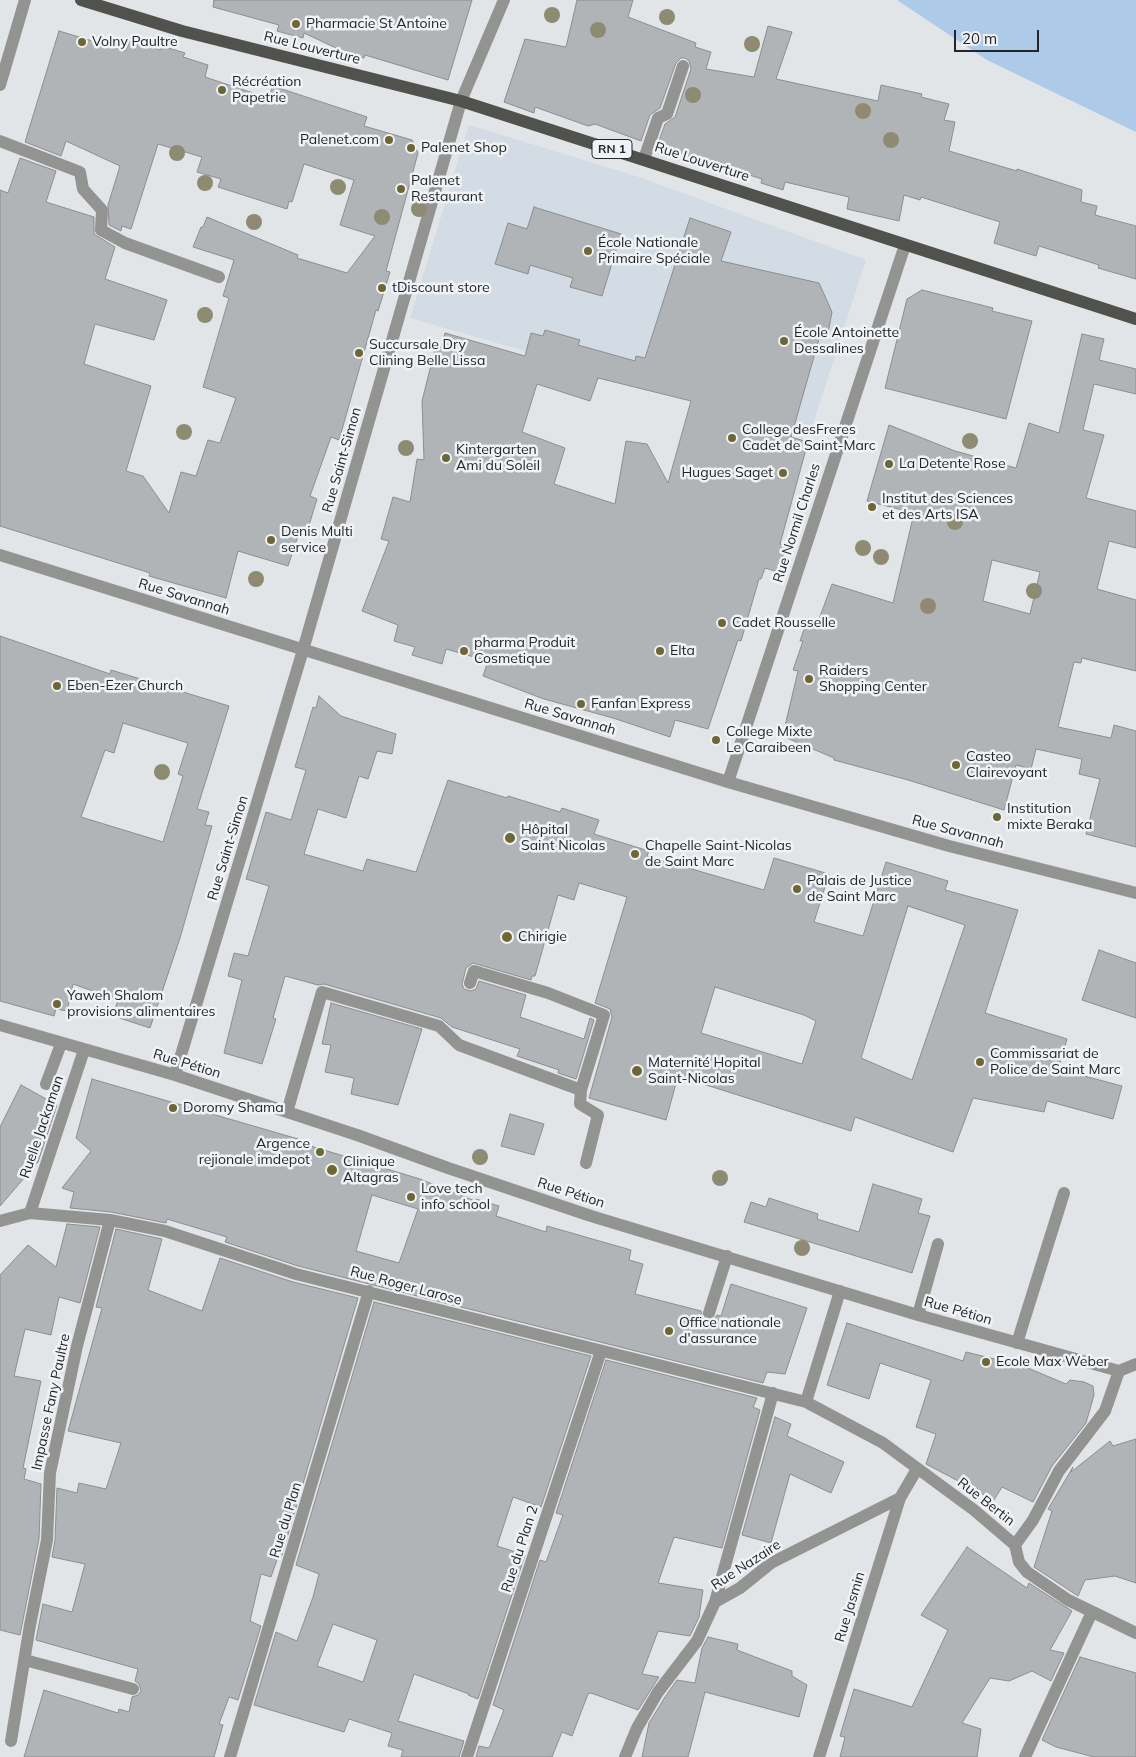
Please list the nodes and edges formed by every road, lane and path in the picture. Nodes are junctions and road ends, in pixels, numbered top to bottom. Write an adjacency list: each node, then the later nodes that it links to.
1 (25, 0): 5 (street)
2 (81, 0): 6 (main road, Rue Louverture / RN 1)
3 (504, 0): 6 (street, Rue Saint-Simon)
4 (683, 66): 8 (street)
5 (1, 80)
6 (461, 101): 8 (main road, Rue Louverture / RN 1); 13 (street, Rue Saint-Simon)
7 (0, 141): 10 (street)
8 (644, 159): 9 (main road, Rue Louverture / RN 1)
9 (905, 245): 11 (main road, Rue Louverture / RN 1); 14 (street, Rue Normil Charles)
10 (219, 277)
11 (1136, 320)
12 (0, 555): 13 (street, Rue Savannah)
13 (304, 650): 14 (street, Rue Savannah); 20 (street, Rue Saint-Simon)
14 (728, 782): 15 (street, Rue Savannah)
15 (1136, 892)
16 (470, 983): 22 (street)
17 (0, 1025): 18 (street, Rue Pétion)
18 (61, 1044): 19 (street, Rue Pétion); 21 (street)
19 (84, 1050): 20 (street, Rue Pétion); 26 (street, Ruelle Jackaman)
20 (175, 1075): 23 (street, Rue Pétion)
21 (46, 1084)
22 (581, 1090): 23 (street); 24 (street)
23 (287, 1112): 30 (street, Rue Pétion)
24 (586, 1163)
25 (1064, 1193): 35 (street)
26 (30, 1213): 27 (street, Rue Roger Larose); 28 (street, Rue Roger Larose)
27 (110, 1220): 31 (street, Rue Roger Larose); 47 (street, Impasse Fany Paultre)
28 (0, 1221)
29 (938, 1244): 34 (street)
30 (728, 1256): 32 (street, Rue Pétion); 33 (street)
31 (369, 1291): 36 (street, Rue Roger Larose); 50 (street, Rue du Plan)
32 (840, 1291): 34 (street, Rue Pétion); 40 (street)
33 (709, 1313)
34 (918, 1315): 35 (street, Rue Pétion)
35 (1017, 1343): 38 (street, Rue Pétion)
36 (601, 1351): 39 (street, Rue Roger Larose); 51 (street, Rue du Plan 2)
37 (1136, 1364): 38 (street)
38 (1119, 1371): 43 (street)
39 (773, 1393): 40 (street, Rue Roger Larose); 44 (street)
40 (806, 1402): 41 (street, Rue Bertin)
41 (917, 1469): 42 (street, Rue Jasmin); 43 (street, Rue Bertin)
42 (900, 1498): 44 (street, Rue Nazaire); 53 (street, Rue Jasmin)
43 (1015, 1545): 45 (street, Rue Bertin)
44 (715, 1602): 52 (street, Rue Nazaire)
45 (1092, 1612): 46 (street, Rue Bertin); 54 (street)
46 (1136, 1633)
47 (26, 1660): 48 (street); 49 (street, Impasse Fany Paultre)
48 (133, 1689)
49 (11, 1740)
50 (230, 1757)
51 (467, 1757)
52 (626, 1757)
53 (819, 1757)
54 (1024, 1757)

